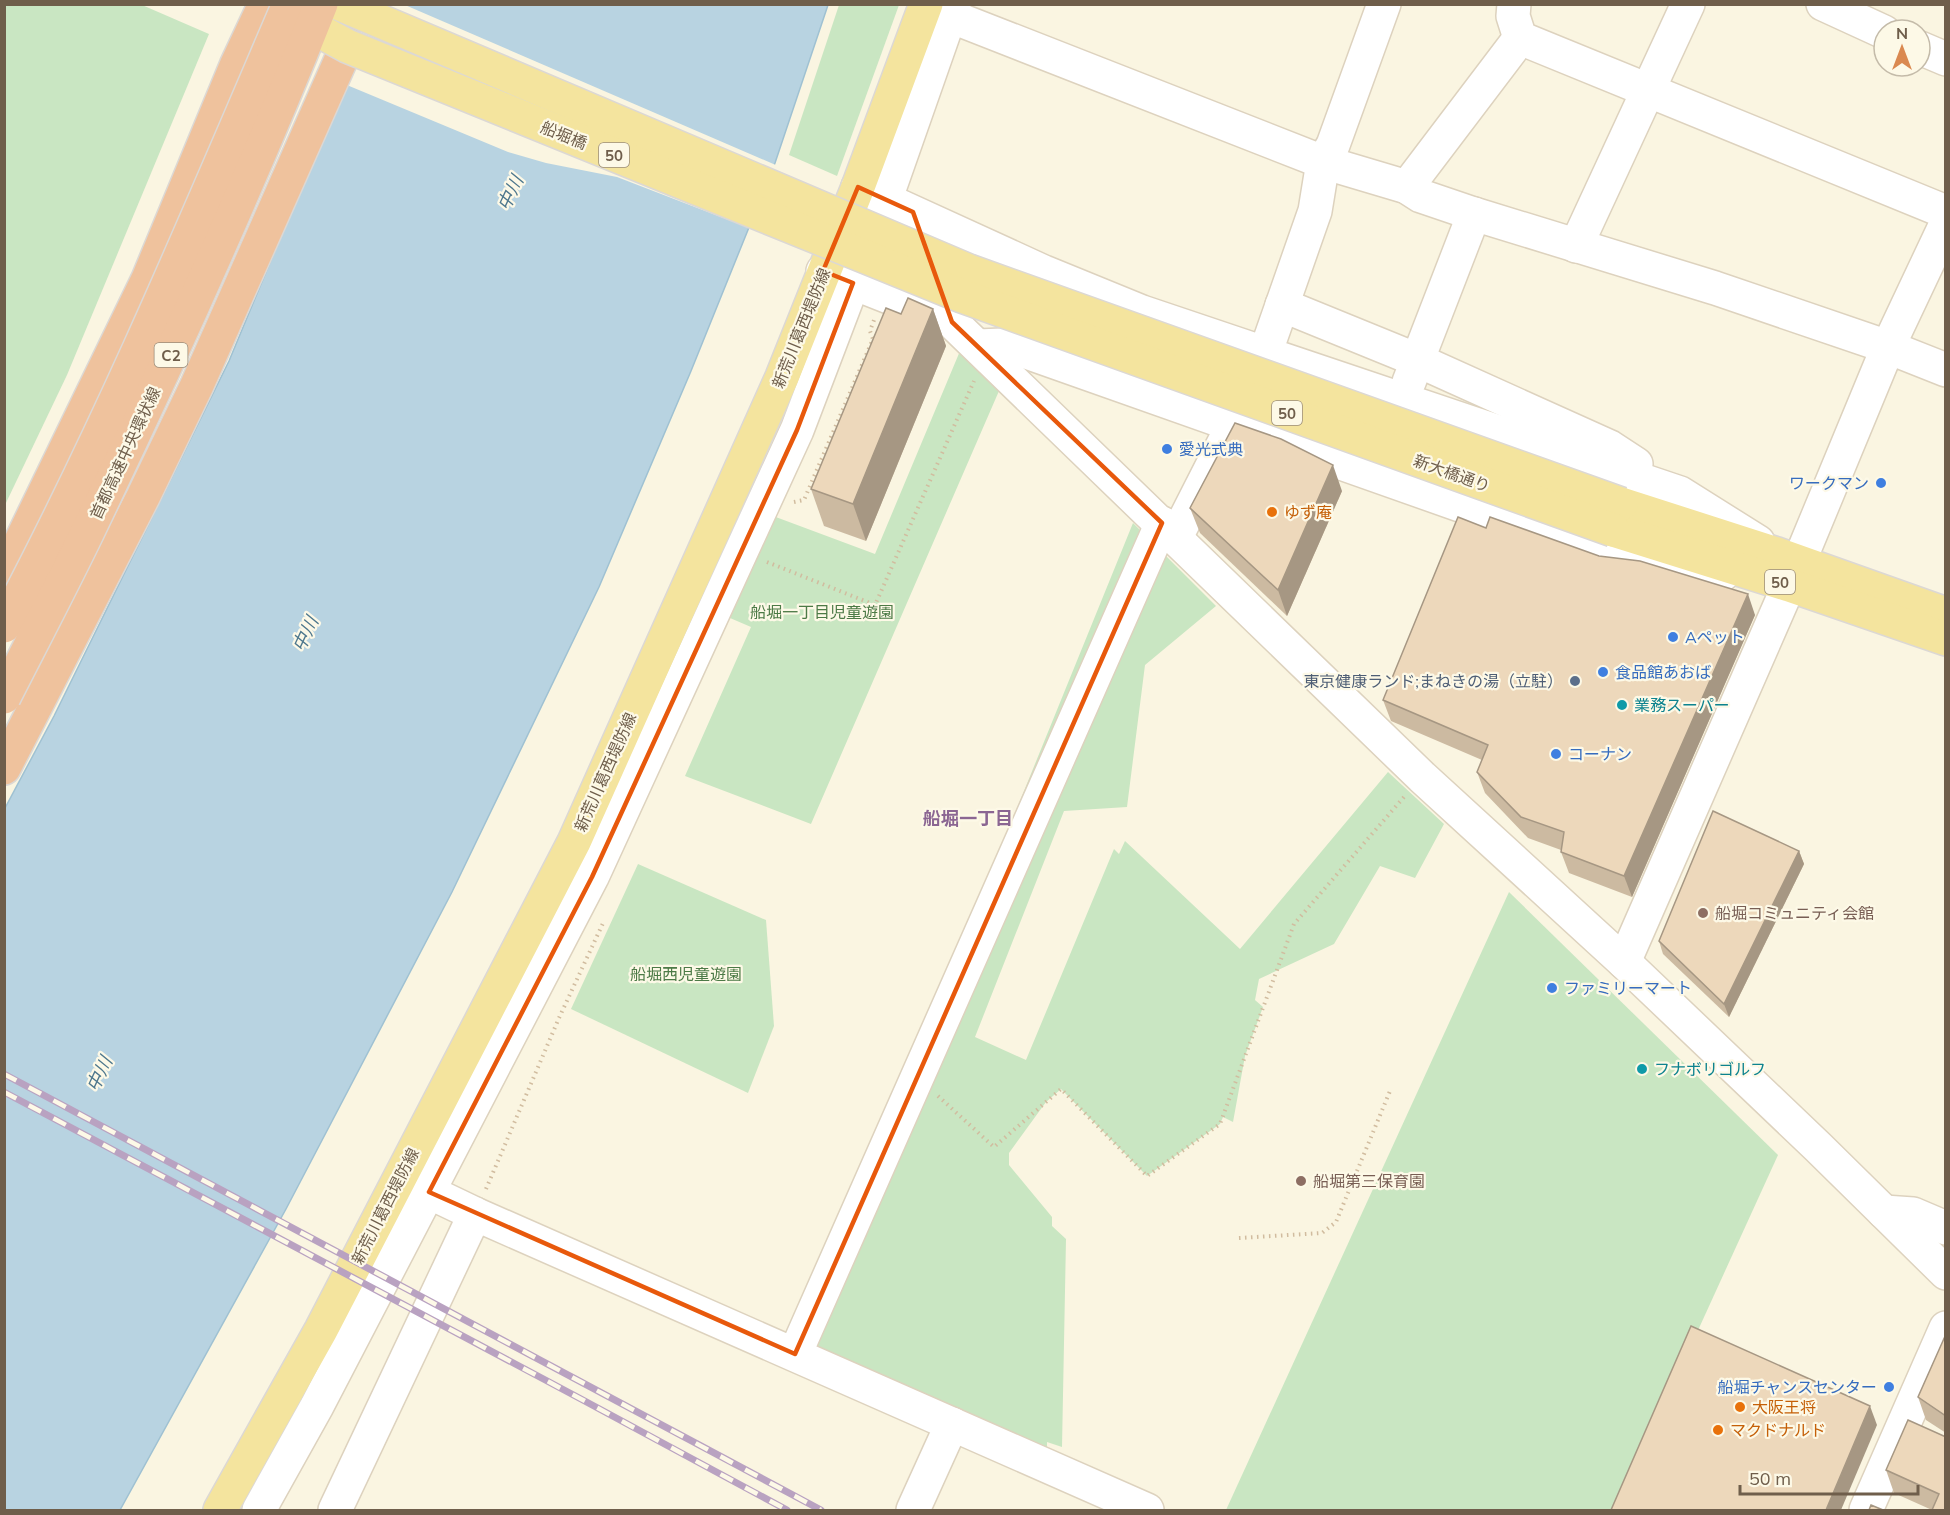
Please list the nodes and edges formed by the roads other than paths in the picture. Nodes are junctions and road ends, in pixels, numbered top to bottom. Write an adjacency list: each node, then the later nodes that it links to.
1 (265, 4): 37 (highway)
2 (271, 4): 13 (main road, 船堀橋 / 50, bridge)
3 (289, 4): 39 (highway, 首都高速中央環状線 / C2, bridge)
4 (321, 4): 13 (highway); 41 (highway, 首都高速中央環状線 / C2, bridge)
5 (340, 4): 25 (main road, 船堀橋 / 50, bridge)
6 (1384, 4): 17 (street)
7 (1514, 4): 12 (street)
8 (1688, 4): 16 (street)
9 (1823, 4): 11 (street)
10 (944, 8): 17 (street); 19 (main road, 新荒川葛西堤防線)
11 (1872, 26)
12 (1520, 38): 16 (street); 18 (street)
13 (347, 46): 25 (main road, 船堀橋 / 50, bridge); 42 (highway)
14 (1932, 53): 15 (street)
15 (1946, 59)
16 (1648, 90): 20 (street); 23 (street)
17 (1323, 162): 18 (street); 26 (street)
18 (1407, 187): 21 (street)
19 (886, 199): 24 (main road, 新荒川葛西堤防線); 25 (street); 29 (street)
20 (1946, 212)
21 (1474, 214): 23 (street); 30 (street)
22 (1946, 224): 27 (street)
23 (1576, 246): 27 (street)
24 (838, 277): 25 (street); 44 (street); 52 (main road, 新荒川葛西堤防線)
25 (961, 296): 28 (street); 36 (main road, 新大橋通り / 50, bridge)
26 (1282, 305): 29 (street); 30 (street)
27 (1888, 347): 31 (street); 36 (street)
28 (982, 350): 33 (street); 35 (street)
29 (1265, 354): 32 (street)
30 (1417, 360): 32 (street); 34 (street)
31 (1946, 370)
32 (1402, 400): 34 (street)
33 (1233, 425): 35 (street); 36 (street)
34 (1680, 493): 36 (street)
35 (1169, 530): 43 (street); 50 (street)
36 (1784, 570): 38 (main road, 新大橋通り / 50); 40 (main road, 新大橋通り / 50); 43 (street)
37 (4, 576)
38 (1946, 614)
39 (4, 626)
40 (1946, 639)
41 (4, 697)
42 (4, 768)
43 (1624, 962): 45 (street)
44 (429, 1192): 46 (street); 53 (street)
45 (1884, 1212): 47 (street); 48 (street)
46 (476, 1214): 50 (street); 54 (street)
47 (1946, 1228)
48 (1946, 1274)
49 (1946, 1328): 57 (street)
50 (795, 1354): 51 (street)
51 (952, 1424): 55 (street); 56 (street)
52 (220, 1510)
53 (259, 1510)
54 (335, 1510)
55 (913, 1510)
56 (1147, 1510)
57 (1868, 1510)

